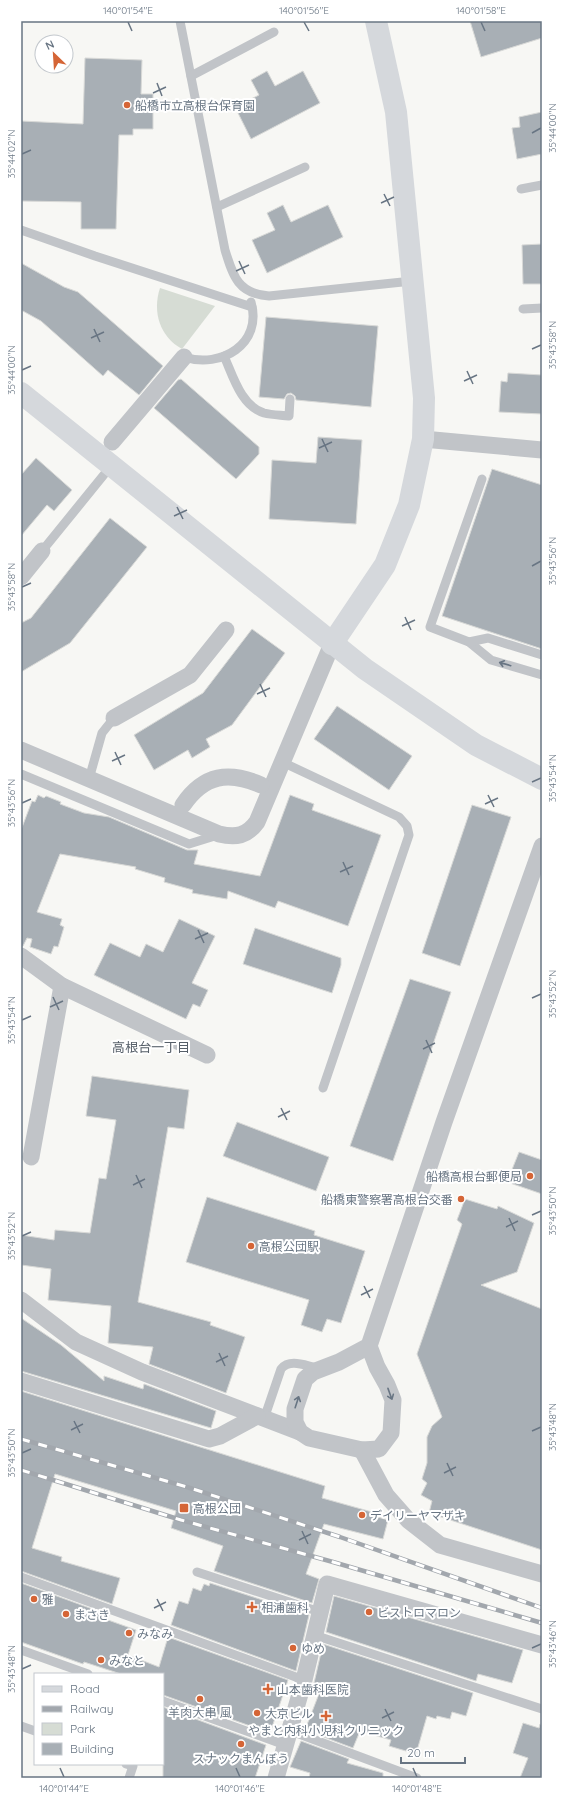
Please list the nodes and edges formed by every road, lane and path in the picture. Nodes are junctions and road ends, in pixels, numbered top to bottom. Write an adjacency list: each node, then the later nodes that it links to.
1 (180, 21): 4 (lane)
2 (376, 21): 10 (street)
3 (274, 32): 4 (lane)
4 (191, 76): 8 (lane)
5 (305, 167): 8 (lane)
6 (542, 185): 7 (lane)
7 (521, 189)
8 (217, 207): 11 (lane)
9 (21, 230): 12 (lane)
10 (412, 281): 11 (lane); 19 (street)
11 (244, 288): 12 (lane)
12 (252, 307): 15 (lane)
13 (542, 308): 14 (lane)
14 (523, 309)
15 (224, 356): 16 (lane); 18 (lane)
16 (184, 357): 20 (street)
17 (21, 393): 22 (street)
18 (290, 399)
19 (423, 439): 21 (street); 28 (street)
20 (112, 442)
21 (542, 450)
22 (111, 466): 24 (lane); 28 (street)
23 (482, 478): 27 (lane)
24 (42, 551): 25 (street)
25 (21, 577)
26 (226, 630): 31 (street)
27 (469, 642): 29 (lane); 30 (lane, one-way to 27)
28 (332, 644): 33 (street); 35 (street)
29 (542, 655)
30 (541, 672)
31 (114, 718): 36 (lane)
32 (21, 750): 36 (street)
33 (282, 762): 39 (street); 44 (lane)
34 (21, 774): 39 (lane)
35 (542, 778)
36 (89, 779): 39 (street)
37 (261, 785): 38 (street)
38 (183, 805)
39 (219, 834)
40 (542, 846): 47 (street)
41 (21, 956): 42 (street)
42 (62, 986): 43 (street); 45 (street)
43 (207, 1055)
44 (323, 1088)
45 (26, 1155)
46 (21, 1300): 52 (street)
47 (369, 1346): 48 (street); 49 (street)
48 (339, 1362): 49 (street); 50 (street)
49 (377, 1367): 54 (street, one-way to 54)
50 (321, 1369): 52 (lane); 53 (street, one-way to 50)
51 (21, 1381): 52 (street)
52 (261, 1418): 53 (street)
53 (300, 1432): 55 (street)
54 (379, 1449): 55 (street); 56 (street)
55 (362, 1450): 56 (street)
56 (378, 1478): 58 (street)
57 (197, 1572): 60 (lane)
58 (542, 1574)
59 (21, 1577): 65 (lane)
60 (320, 1612): 61 (street); 62 (street)
61 (314, 1635): 65 (street); 67 (lane)
62 (542, 1645)
63 (21, 1650): 64 (lane)
64 (85, 1673)
65 (304, 1680): 70 (street)
66 (164, 1701): 70 (lane)
67 (542, 1709)
68 (21, 1726): 69 (lane)
69 (34, 1731)
70 (288, 1738): 73 (street); 74 (lane)
71 (130, 1765): 72 (lane)
72 (129, 1778)
73 (276, 1778)
74 (417, 1778)

